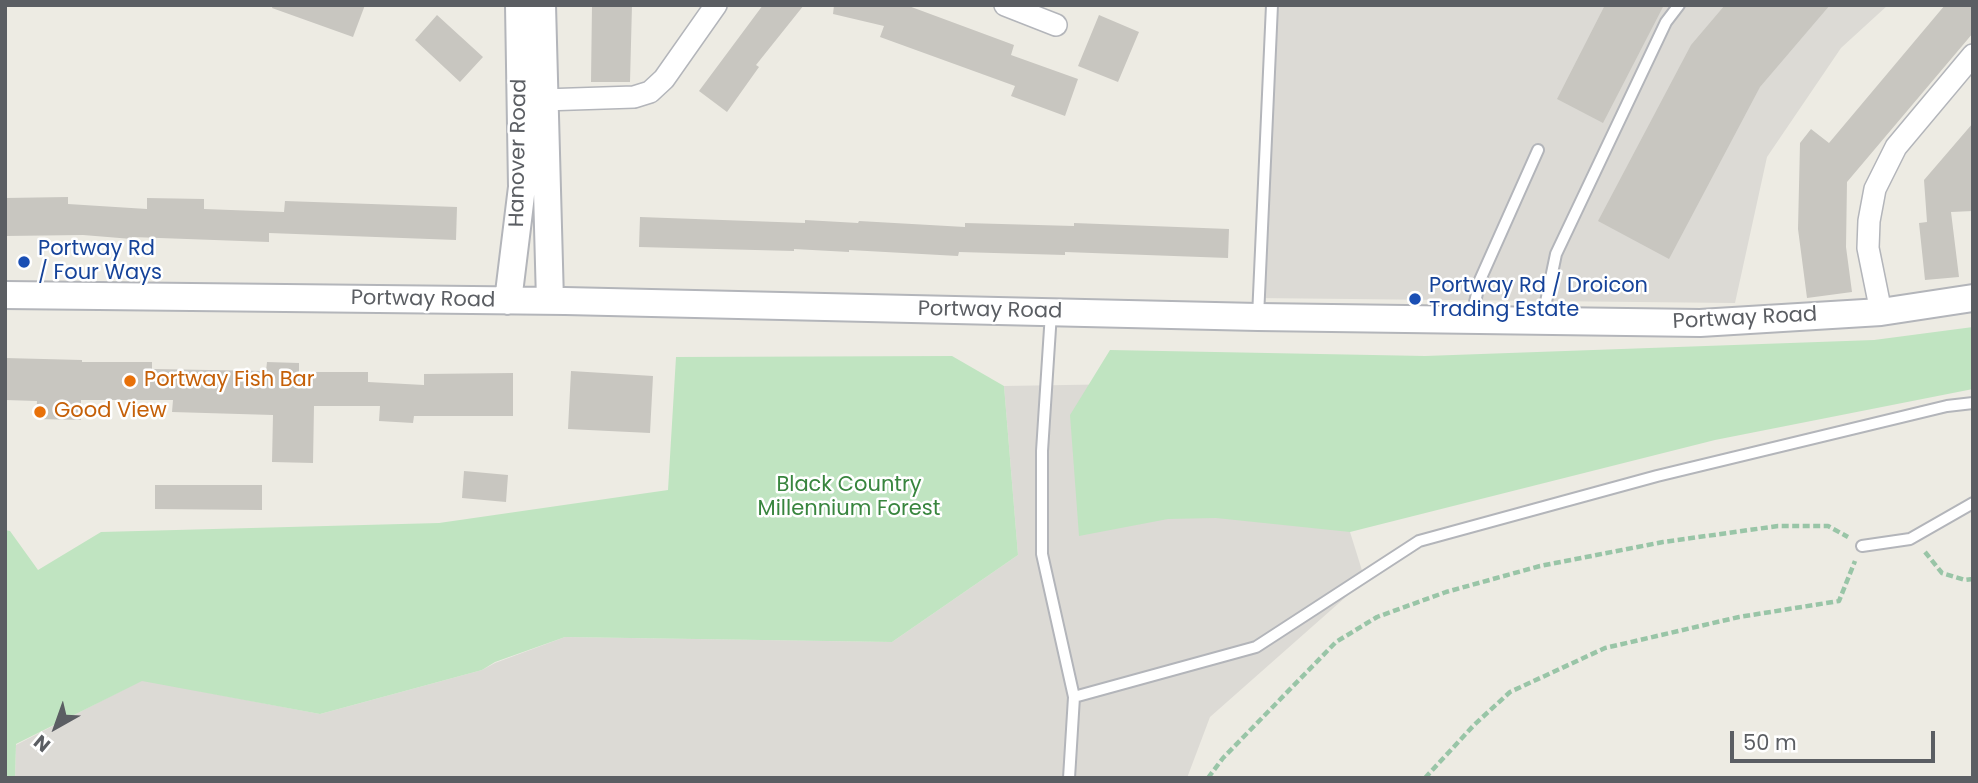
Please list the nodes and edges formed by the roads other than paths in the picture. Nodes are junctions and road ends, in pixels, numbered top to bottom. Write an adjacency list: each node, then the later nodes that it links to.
1 (519, 5): 9 (street, Hanover Road)
2 (542, 5): 9 (street, Hanover Road)
3 (716, 5): 9 (street)
4 (1005, 5): 7 (street)
5 (1272, 5): 17 (lane)
6 (1679, 5): 19 (lane)
7 (1056, 25)
8 (1973, 55): 15 (street)
9 (532, 100): 13 (street, Hanover Road); 14 (street, Hanover Road)
10 (1538, 150): 18 (lane)
11 (5, 295): 13 (street, Portway Road)
12 (1973, 298): 15 (street, Portway Road)
13 (508, 301): 14 (street, Portway Road)
14 (550, 301): 16 (street, Portway Road)
15 (1881, 312): 19 (street, Portway Road)
16 (1051, 313): 17 (street, Portway Road); 23 (lane)
17 (1258, 317): 18 (street, Portway Road)
18 (1471, 320): 19 (street, Portway Road)
19 (1542, 321)
20 (1973, 403): 23 (lane)
21 (1973, 503): 22 (lane)
22 (1861, 546)
23 (1074, 697): 24 (lane)
24 (1069, 778)

